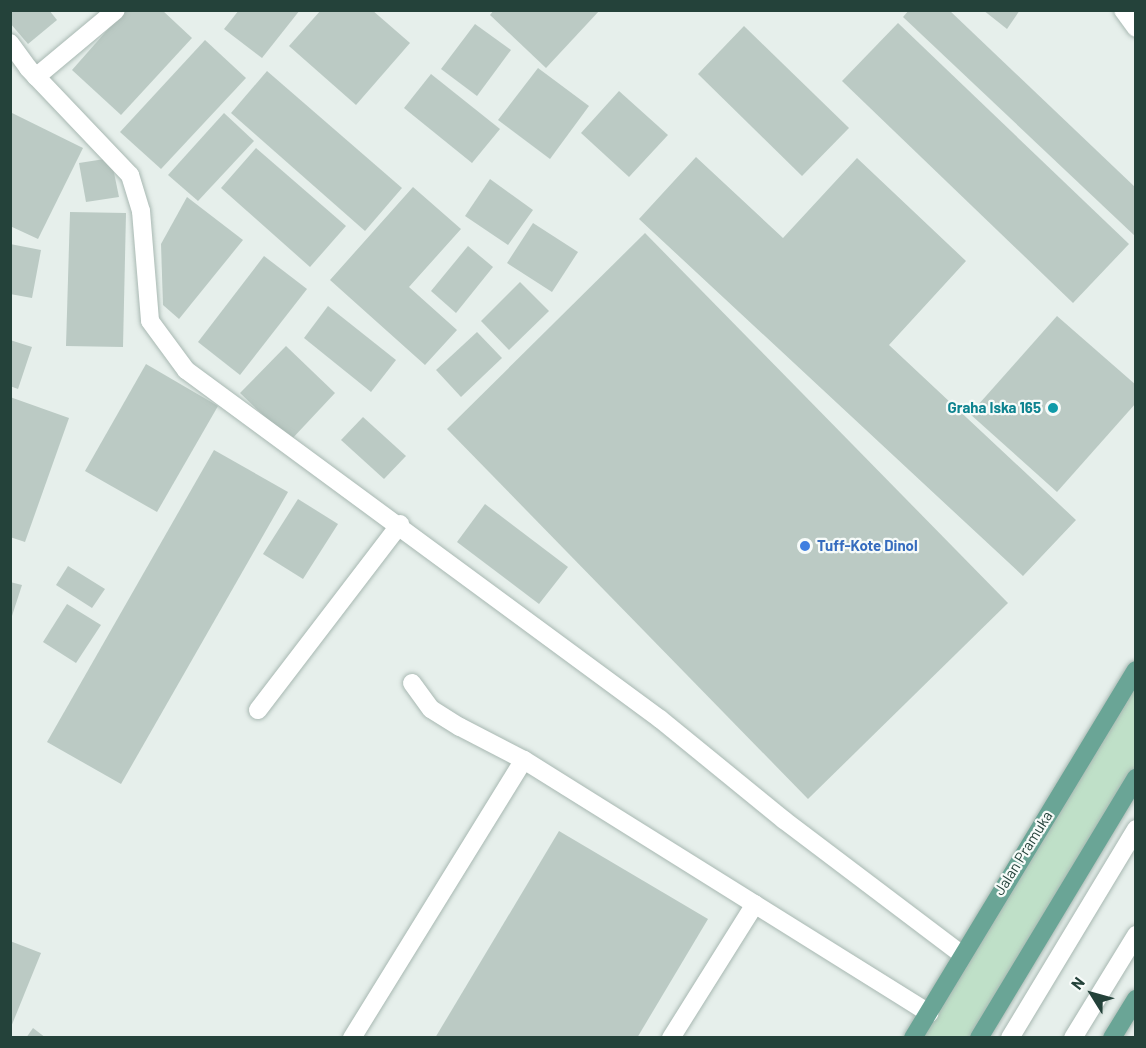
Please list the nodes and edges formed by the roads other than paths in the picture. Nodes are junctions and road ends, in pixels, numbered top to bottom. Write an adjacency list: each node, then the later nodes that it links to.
1 (116, 10): 5 (street)
2 (1123, 10): 3 (street)
3 (1136, 28)
4 (13, 54): 5 (street)
5 (36, 77): 6 (street)
6 (400, 524): 9 (street); 15 (street)
7 (1136, 670): 15 (main road, Jalan Pramuka)
8 (412, 683): 10 (street)
9 (258, 710)
10 (524, 760): 13 (street); 18 (street)
11 (1136, 778): 21 (main road)
12 (1136, 829): 22 (street)
13 (755, 904): 17 (street); 19 (street)
14 (1136, 935): 23 (street)
15 (961, 954): 17 (main road, Jalan Pramuka)
16 (1136, 999): 24 (main road)
17 (928, 1013): 20 (main road, Jalan Pramuka)
18 (352, 1038)
19 (671, 1038)
20 (913, 1038)
21 (979, 1038)
22 (1010, 1038)
23 (1073, 1038)
24 (1112, 1038)

